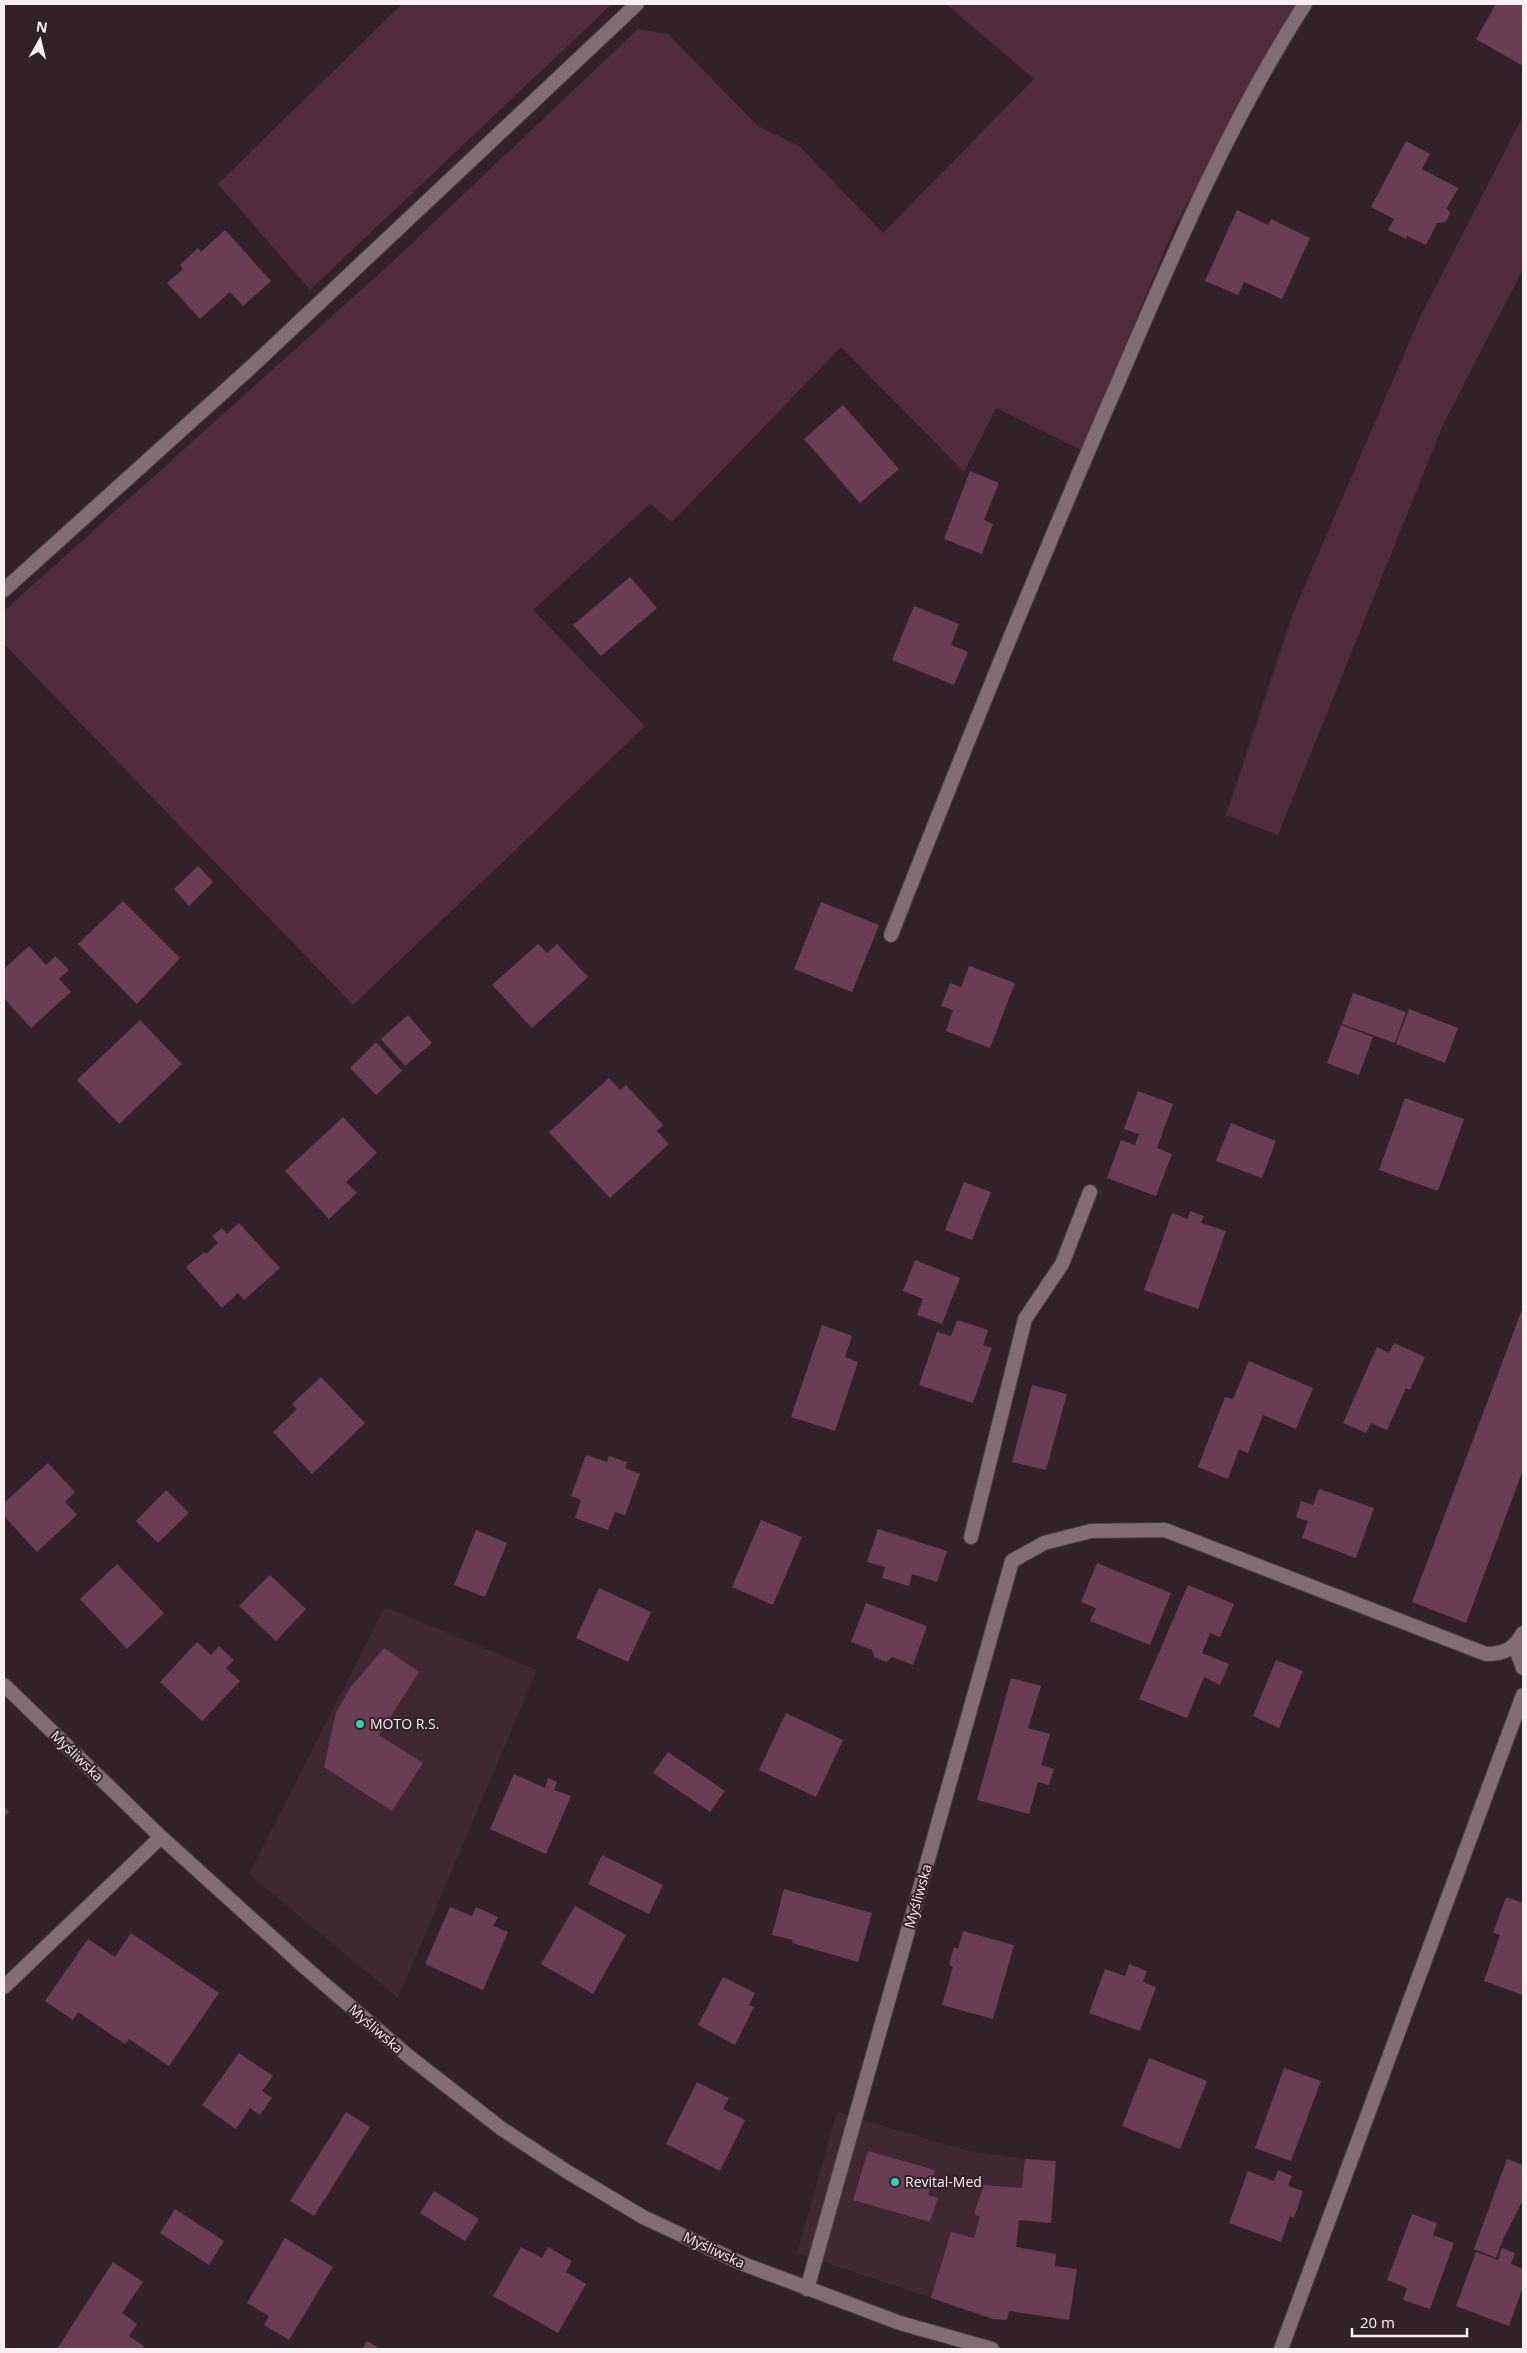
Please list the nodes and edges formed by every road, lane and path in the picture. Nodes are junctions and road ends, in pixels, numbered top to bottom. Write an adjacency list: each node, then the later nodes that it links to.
1 (637, 4): 3 (street)
2 (1305, 4): 4 (street)
3 (4, 590)
4 (891, 935)
5 (1090, 1192): 6 (street)
6 (971, 1537)
7 (1523, 1633): 8 (street)
8 (1516, 1646): 9 (street); 14 (street, Myśliwska)
9 (1523, 1668)
10 (4, 1685): 12 (street, Myśliwska)
11 (1523, 1695): 16 (street)
12 (161, 1836): 13 (street); 14 (street, Myśliwska)
13 (4, 1987)
14 (807, 2289): 15 (street, Myśliwska)
15 (992, 2349)
16 (1281, 2349)

